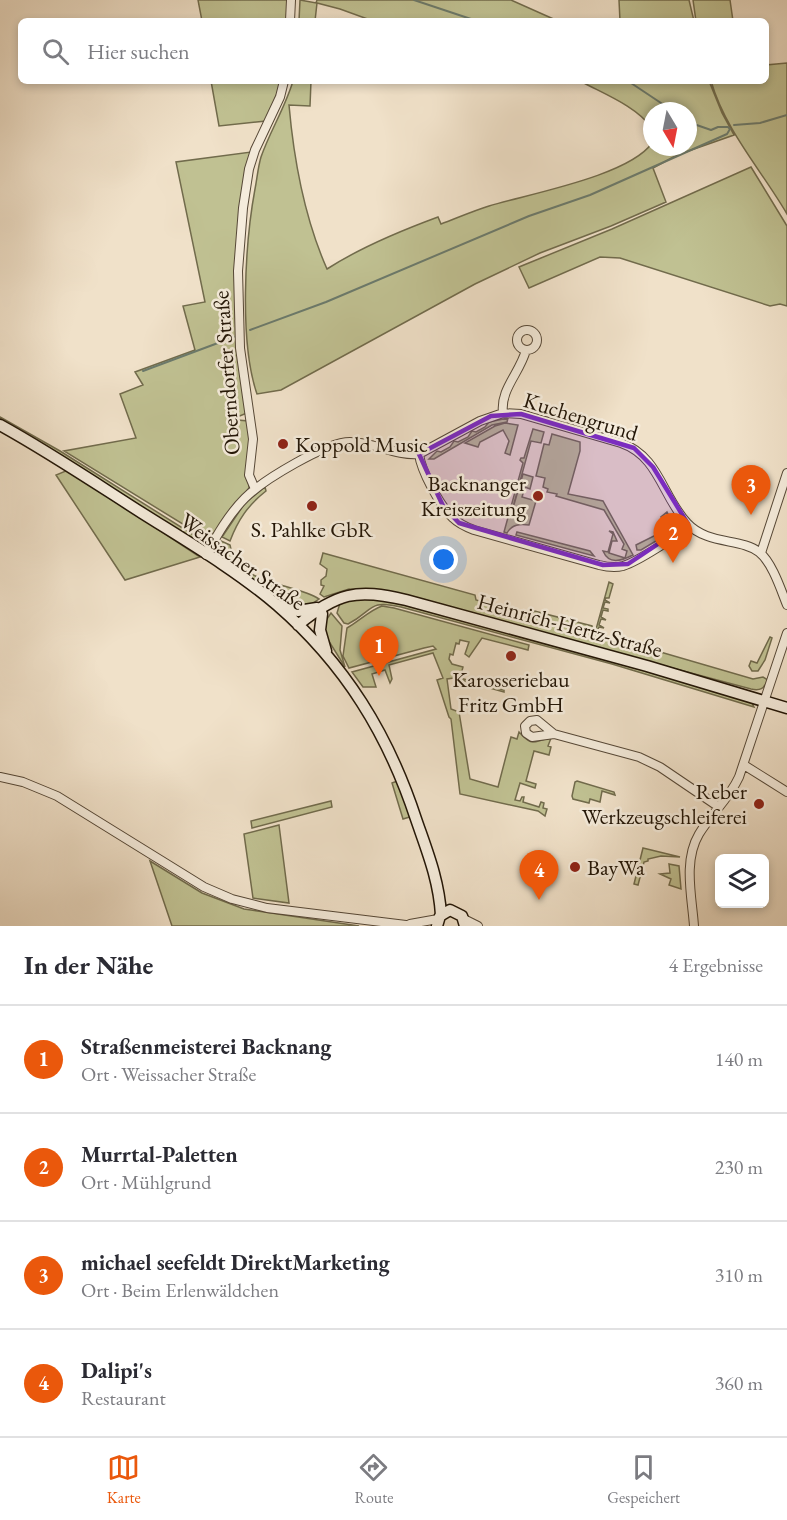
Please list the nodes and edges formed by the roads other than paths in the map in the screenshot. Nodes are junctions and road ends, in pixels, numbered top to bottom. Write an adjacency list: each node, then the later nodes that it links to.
1 (291, 0): 2 (street)
2 (290, 18)
3 (283, 84): 9 (street, Oberndorfer Straße)
4 (526, 350): 5 (street, Kuchengrund)
5 (503, 413): 7 (street, Kuchengrund); 10 (street, Kuchengrund)
6 (0, 425): 12 (main road, Weissacher Straße)
7 (419, 454): 9 (street); 10 (street)
8 (787, 473): 11 (street)
9 (255, 489): 12 (street)
10 (688, 524): 11 (street, Kuchengrund)
11 (761, 554): 16 (street)
12 (206, 555): 15 (main road, Weissacher Straße)
13 (340, 597): 14 (main road, Heinrich-Hertz-Straße); 17 (main road); 21 (main road, Heinrich-Hertz-Straße)
14 (328, 602): 15 (main road); 18 (main road, Heinrich-Hertz-Straße)
15 (276, 604): 18 (main road, Weissacher Straße)
16 (787, 605)
17 (322, 614): 18 (main road); 20 (main road)
18 (301, 628): 20 (main road, Weissacher Straße)
19 (787, 633): 21 (street)
20 (328, 657): 28 (main road, Weissacher Straße)
21 (765, 700): 22 (main road, Heinrich-Hertz-Straße); 24 (street)
22 (787, 708)
23 (554, 734): 27 (street)
24 (744, 765): 26 (street); 27 (street)
25 (0, 777): 32 (street)
26 (787, 792)
27 (719, 807): 34 (street)
28 (439, 889): 29 (main road, Weissacher Straße); 30 (main road, Weissacher Straße)
29 (453, 911): 30 (main road); 31 (main road, Weissacher Straße)
30 (439, 920): 32 (street)
31 (464, 922): 33 (street)
32 (411, 925)
33 (476, 926)
34 (694, 926)

